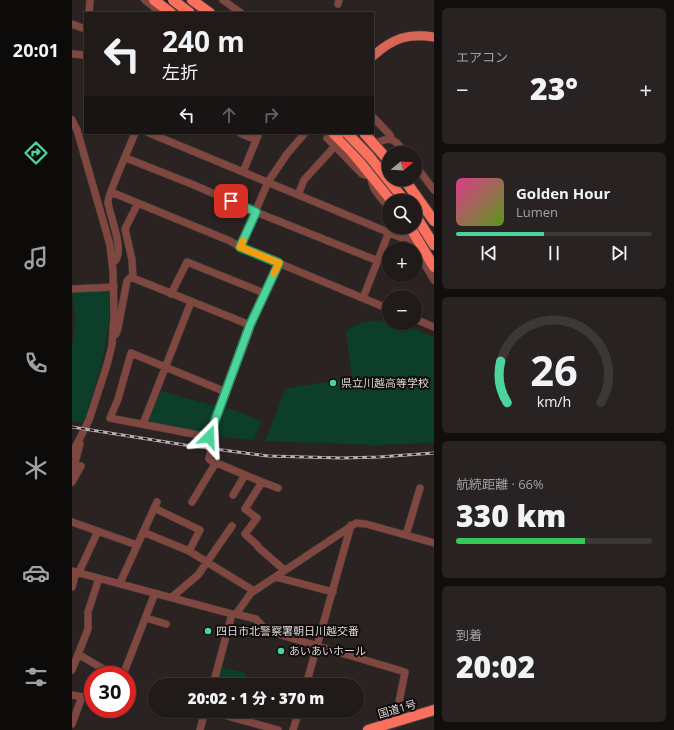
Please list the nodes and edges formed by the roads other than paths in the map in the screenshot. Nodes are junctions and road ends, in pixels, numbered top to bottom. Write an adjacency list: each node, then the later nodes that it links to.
1 (90, 0): 7 (street)
2 (145, 0): 8 (street)
3 (154, 0): 9 (highway)
4 (172, 0): 10 (highway, bridge)
5 (192, 0): 11 (highway)
6 (223, 0): 12 (street)
7 (89, 12)
8 (160, 12)
9 (170, 12)
10 (189, 12)
11 (209, 12)
12 (240, 12)
13 (72, 24): 14 (street)
14 (84, 29)
15 (434, 37): 18 (main road)
16 (72, 54): 17 (street)
17 (84, 55)
18 (374, 55)
19 (374, 118): 29 (street)
20 (72, 120): 59 (street)
21 (135, 134): 34 (street)
22 (151, 134): 35 (street)
23 (246, 134): 27 (street)
24 (304, 134): 38 (street)
25 (348, 134): 43 (highway, bridge)
26 (365, 134): 33 (highway, bridge)
27 (258, 136): 35 (street)
28 (330, 136): 30 (street); 32 (highway)
29 (391, 139): 31 (street); 32 (street)
30 (335, 146): 36 (street); 44 (street)
31 (399, 146)
32 (352, 152): 36 (highway)
33 (382, 153)
34 (126, 158): 41 (street); 47 (street)
35 (243, 172): 38 (street)
36 (367, 174): 42 (highway); 45 (street)
37 (422, 174): 40 (street)
38 (268, 182): 44 (street); 47 (street)
39 (409, 186): 48 (highway)
40 (434, 190)
41 (111, 192): 46 (street); 59 (street)
42 (386, 194)
43 (399, 194)
44 (298, 195): 50 (street)
45 (382, 199)
46 (138, 203): 57 (street); 62 (street)
47 (256, 212): 57 (street); 58 (street)
48 (434, 221)
49 (422, 226): 56 (highway)
50 (382, 229)
51 (388, 234): 58 (street)
52 (393, 234): 53 (street)
53 (406, 234)
54 (411, 234): 61 (highway)
55 (411, 234): 63 (street)
56 (434, 245)
57 (240, 247): 60 (street)
58 (378, 260): 68 (street)
59 (112, 263): 64 (street)
60 (279, 263): 66 (street); 68 (street)
61 (434, 267)
62 (133, 278): 67 (street); 74 (street)
63 (434, 280)
64 (114, 287): 65 (street); 74 (street)
65 (72, 289)
66 (264, 293): 67 (street); 72 (street)
67 (172, 294): 69 (street)
68 (363, 298): 70 (street)
69 (191, 302): 72 (street); 75 (street)
70 (382, 306)
71 (422, 322): 73 (street)
72 (250, 325): 76 (street)
73 (434, 327)
74 (112, 335): 79 (street)
75 (165, 367): 76 (street); 77 (street); 77 (street)
76 (226, 392): 78 (street)
77 (142, 424): 78 (street)
78 (209, 437): 81 (street)
79 (80, 440): 80 (street); 83 (street)
80 (72, 454)
81 (215, 464): 84 (street); 90 (street)
82 (82, 466): 85 (street)
83 (72, 474)
84 (245, 475): 86 (street); 89 (street)
85 (72, 482)
86 (262, 482): 87 (street); 101 (street)
87 (278, 488)
88 (420, 488): 96 (street)
89 (233, 495)
90 (192, 502)
91 (72, 522): 94 (street)
92 (351, 525): 96 (street); 101 (street); 108 (street)
93 (232, 526): 100 (street)
94 (98, 531): 98 (street); 102 (street)
95 (143, 532): 98 (street); 99 (street); 99 (street)
96 (406, 535): 97 (street)
97 (434, 543)
98 (137, 545): 105 (street)
99 (189, 551): 100 (street)
100 (206, 562): 107 (street); 110 (street)
101 (284, 571): 103 (street)
102 (76, 572): 104 (street); 106 (street)
103 (276, 577): 107 (street); 108 (street)
104 (99, 578): 105 (street); 115 (street)
105 (120, 583): 109 (street)
106 (72, 587)
107 (254, 591): 111 (street)
108 (333, 592): 114 (street)
109 (155, 593): 110 (street); 112 (street)
110 (172, 597): 111 (street)
111 (234, 614): 114 (street); 119 (street)
112 (146, 618): 113 (street); 117 (street)
113 (166, 624)
114 (317, 646): 120 (street); 129 (street)
115 (78, 654): 116 (street); 118 (street)
116 (98, 666)
117 (127, 666)
118 (72, 670)
119 (215, 678)
120 (308, 678)
121 (72, 695): 122 (street)
122 (82, 697): 128 (street)
123 (434, 710): 129 (highway, 国道1号)
124 (434, 716): 129 (highway, 国道1号)
125 (203, 718): 130 (street)
126 (234, 718): 131 (street)
127 (297, 718): 132 (street)
128 (72, 724)
129 (391, 726): 133 (highway, 国道1号); 134 (highway, 国道1号)
130 (200, 730)
131 (278, 730)
132 (293, 730)
133 (368, 730)
134 (372, 730)

